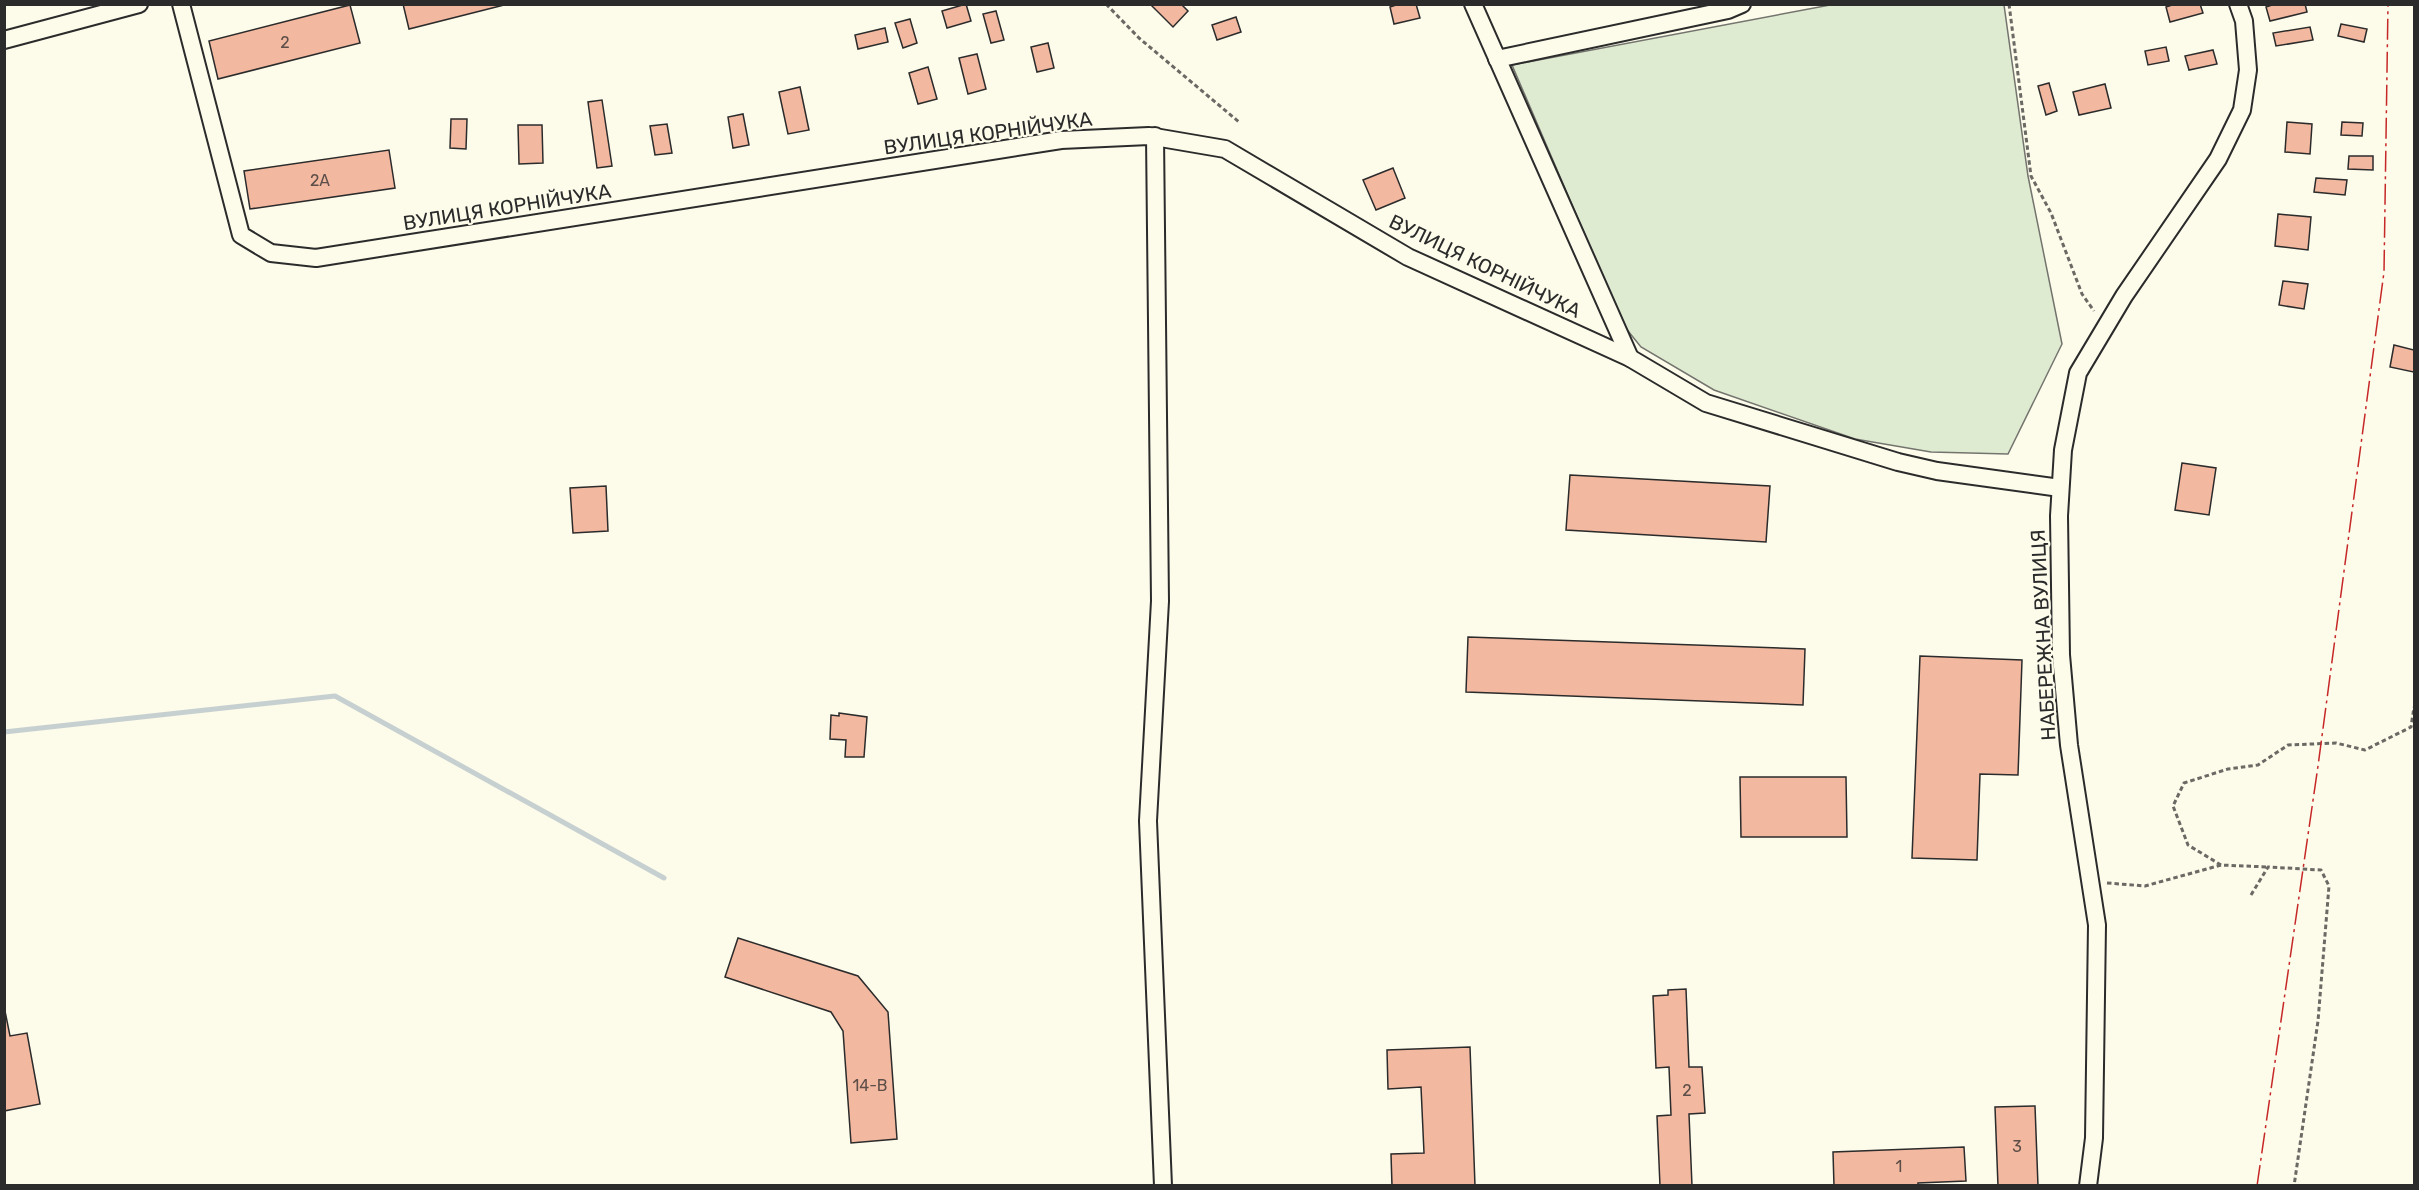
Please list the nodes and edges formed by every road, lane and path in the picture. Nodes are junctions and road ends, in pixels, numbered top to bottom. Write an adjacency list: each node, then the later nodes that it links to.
1 (139, 4): 8 (street)
2 (181, 4): 11 (street, ВУЛИЦЯ КОРНІЙЧУКА)
3 (1106, 4): 10 (path)
4 (1473, 4): 9 (street)
5 (1742, 4): 9 (street)
6 (2009, 4): 12 (path)
7 (2238, 4): 12 (street, НАБЕРЕЖНА ВУЛИЦЯ)
8 (4, 40)
9 (1497, 59): 13 (street)
10 (1239, 122)
11 (1155, 136): 13 (street, ВУЛИЦЯ КОРНІЙЧУКА); 20 (street)
12 (2105, 328): 14 (street, НАБЕРЕЖНА ВУЛИЦЯ)
13 (1630, 358): 14 (street, ВУЛИЦЯ КОРНІЙЧУКА)
14 (2060, 488): 18 (street, НАБЕРЕЖНА ВУЛИЦЯ)
15 (2415, 707): 16 (path)
16 (2221, 865): 17 (path); 18 (path)
17 (2268, 867): 19 (path); 22 (path)
18 (2090, 882): 21 (street, НАБЕРЕЖНА ВУЛИЦЯ)
19 (2251, 895)
20 (1162, 1185)
21 (2088, 1185)
22 (2294, 1185)

